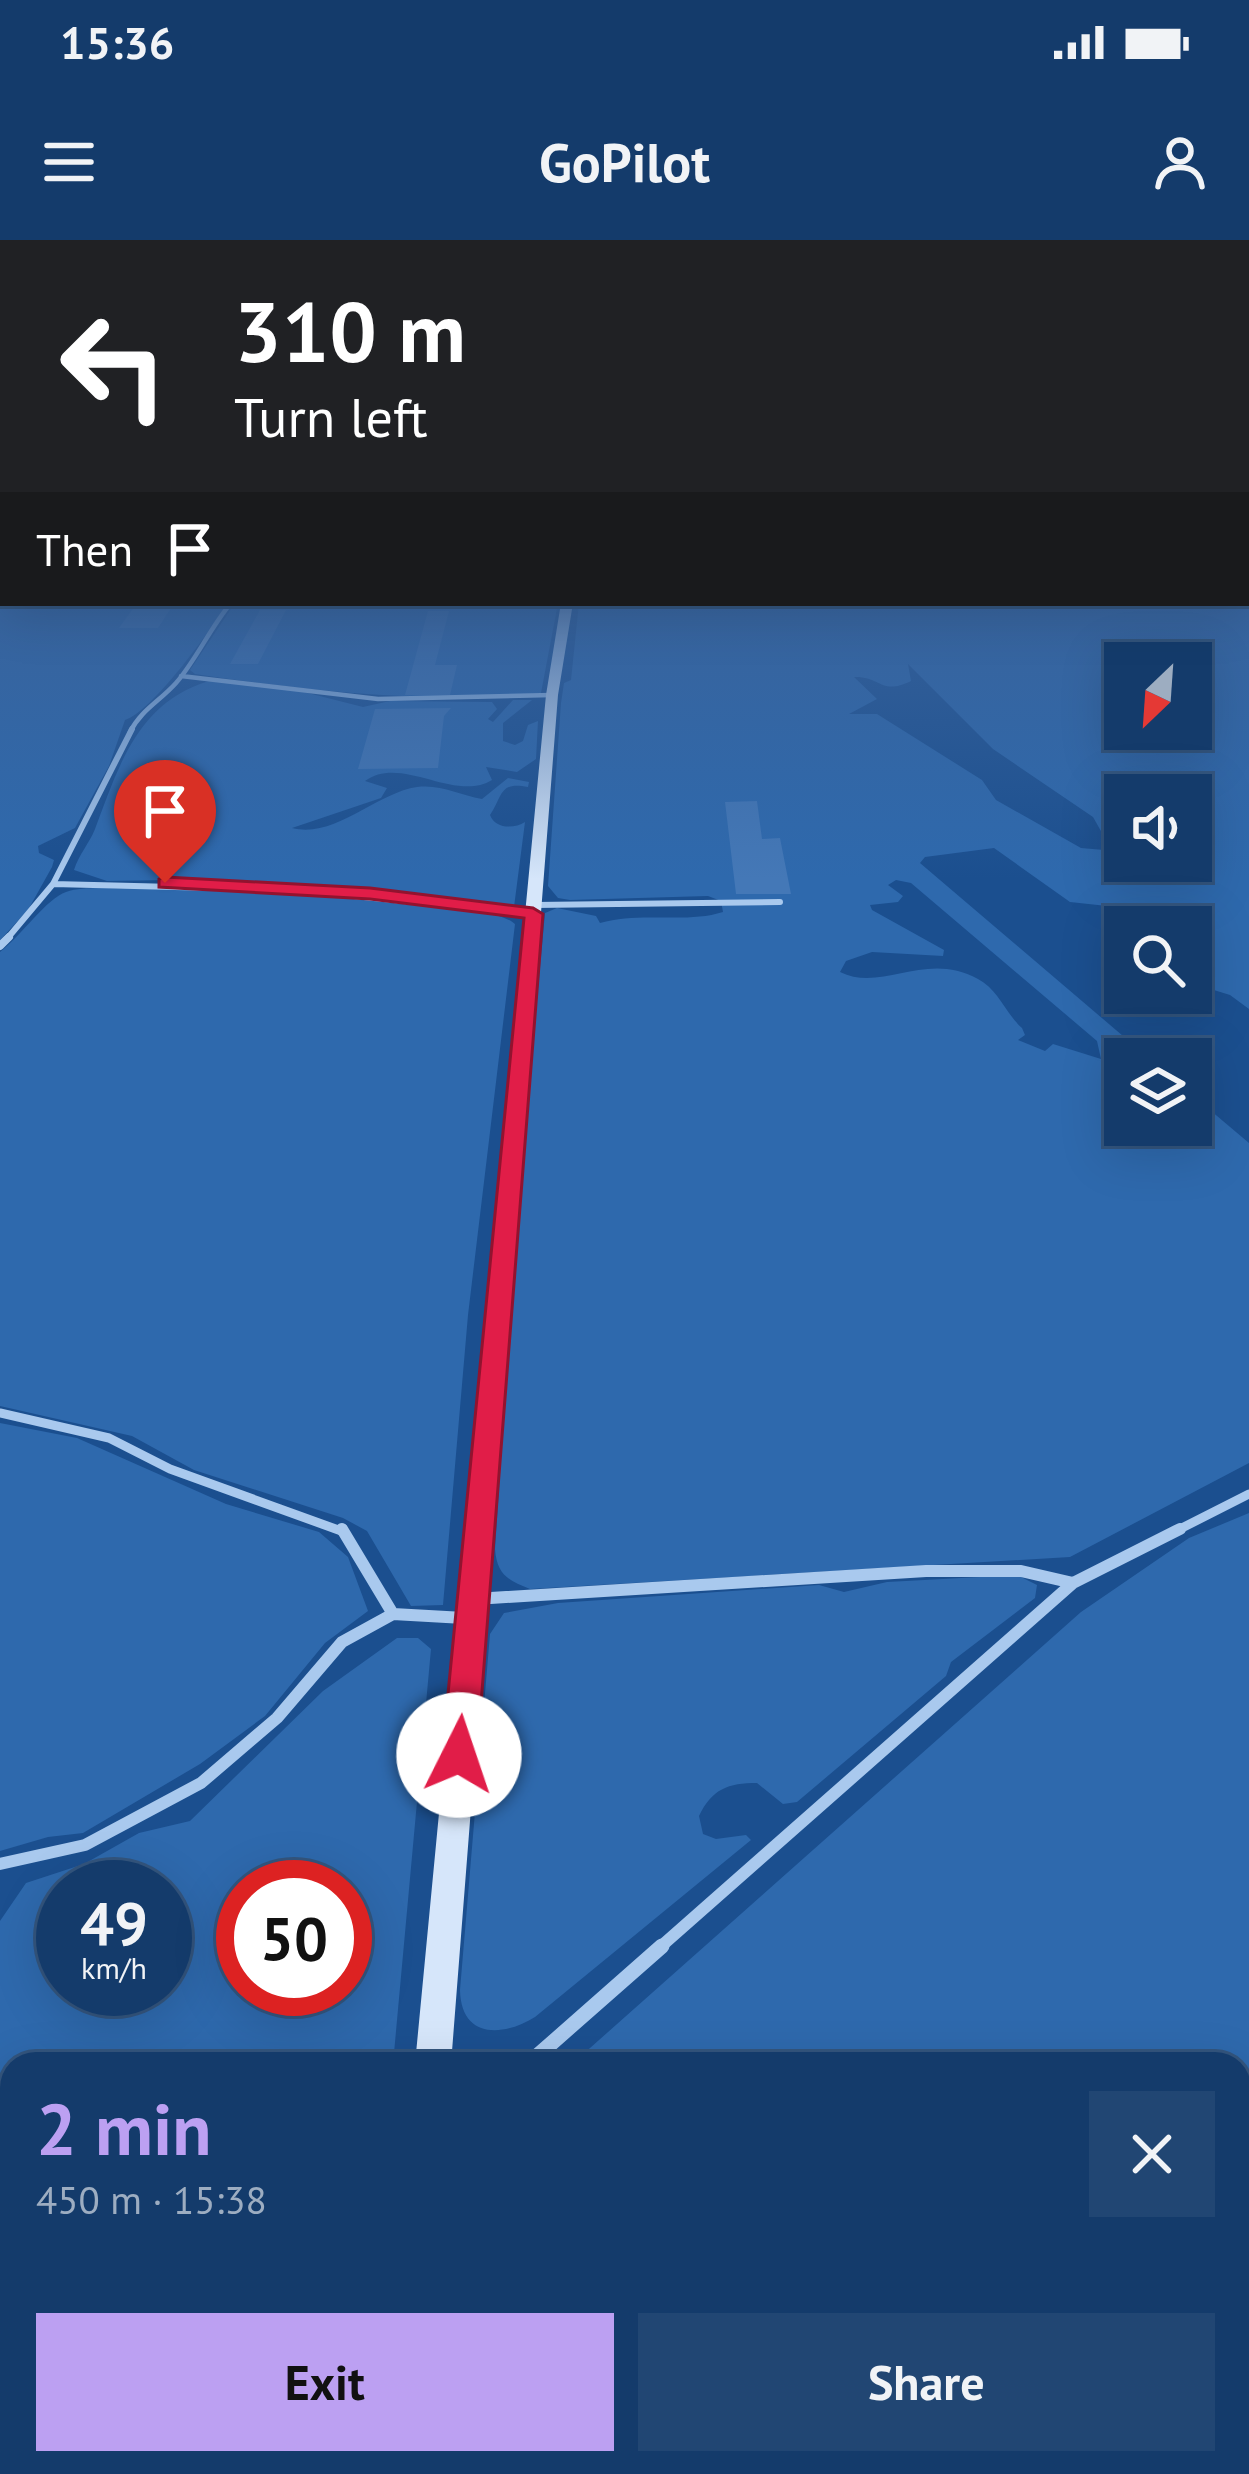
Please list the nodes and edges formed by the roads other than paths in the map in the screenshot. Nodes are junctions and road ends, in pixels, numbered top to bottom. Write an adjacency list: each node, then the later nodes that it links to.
1 (184, 670): 3 (lane)
2 (556, 670): 4 (main road)
3 (181, 676): 4 (lane); 5 (lane)
4 (552, 694): 7 (main road)
5 (53, 884): 7 (lane); 8 (lane)
6 (780, 902): 7 (lane)
7 (534, 909): 12 (main road)
8 (0, 946)
9 (0, 1413): 13 (lane)
10 (1249, 1494): 11 (lane)
11 (1073, 1583): 12 (lane); 16 (lane)
12 (471, 1609): 13 (lane); 15 (main road)
13 (393, 1615): 14 (lane)
14 (0, 1864)
15 (436, 2046)
16 (542, 2052)

